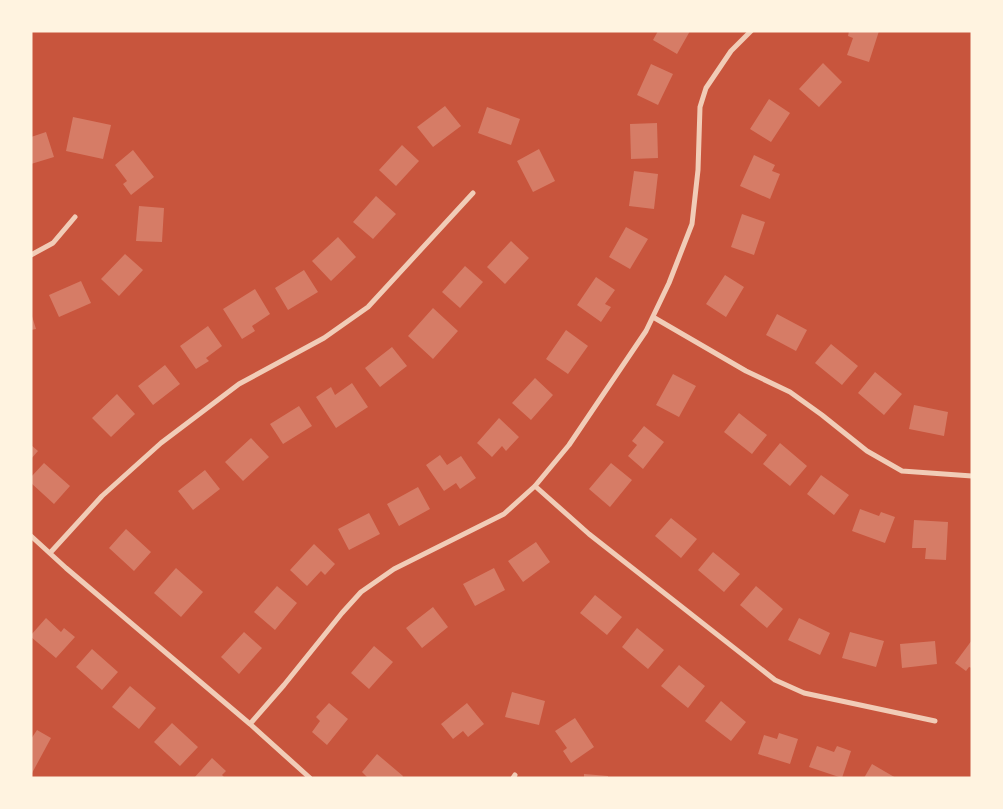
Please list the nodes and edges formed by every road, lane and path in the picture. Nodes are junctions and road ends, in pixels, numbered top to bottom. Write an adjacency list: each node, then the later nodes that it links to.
1 (751, 31): 5 (street)
2 (473, 193): 9 (street)
3 (75, 217): 4 (street)
4 (31, 255)
5 (652, 317): 6 (street); 7 (street)
6 (972, 476)
7 (535, 486): 10 (street); 11 (street)
8 (31, 536): 9 (street)
9 (50, 553): 11 (street)
10 (935, 721)
11 (250, 724): 12 (street)
12 (310, 778)

